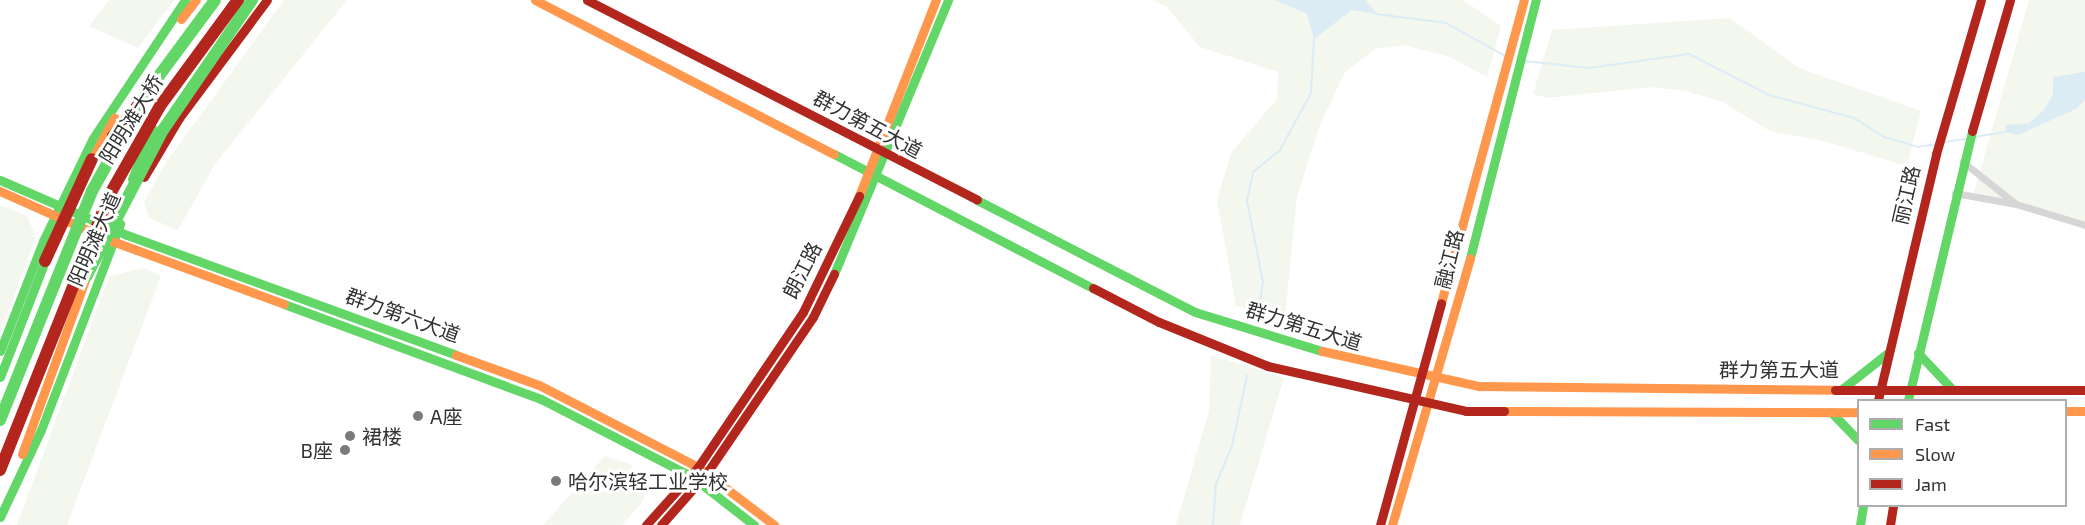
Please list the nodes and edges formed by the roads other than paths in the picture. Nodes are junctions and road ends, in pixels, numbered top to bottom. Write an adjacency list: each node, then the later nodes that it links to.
1 (185, 0): 28 (main road)
2 (196, 0): 20 (main road)
3 (215, 0): 17 (main road, 阳明滩大桥, bridge)
4 (238, 0): 18 (main road, 阳明滩大桥, bridge)
5 (252, 0): 24 (main road, bridge)
6 (267, 0): 30 (main road, 阳明滩大道)
7 (536, 0): 22 (main road, 群力第五大道)
8 (587, 0): 19 (main road, 群力第五大道)
9 (936, 0): 19 (main road, 朗江路)
10 (948, 0): 19 (main road, 朗江路)
11 (1524, 0): 15 (main road, 融江路)
12 (1536, 0): 15 (main road, 融江路)
13 (1981, 0): 32 (main road, 丽江路)
14 (2010, 0): 21 (main road)
15 (1519, 44): 16 (main road, 融江路)
16 (1509, 78): 34 (main road, 融江路); 36 (main road, 融江路)
17 (147, 92): 20 (main road, bridge); 48 (main road, 阳明滩大桥, bridge)
18 (160, 106): 24 (main road, bridge); 50 (main road, 阳明滩大桥, bridge)
19 (881, 153): 22 (main road, 朗江路); 34 (main road, 群力第五大道)
20 (92, 159): 35 (main road, bridge)
21 (1963, 162): 26 (main road); 27 (street)
22 (873, 174): 42 (main road, 群力第五大道); 51 (main road, 朗江路)
23 (0, 180): 28 (main road, 群力第六大道)
24 (130, 186): 52 (main road, bridge)
25 (0, 191): 28 (main road, 群力第六大道)
26 (1955, 194): 27 (street); 33 (main road)
27 (2016, 204): 29 (street)
28 (56, 212): 30 (main road, 群力第六大道); 31 (main road)
29 (2085, 225)
30 (114, 236): 51 (main road, 群力第六大道); 52 (main road, 阳明滩大道)
31 (0, 351)
32 (1889, 352): 37 (main road); 41 (main road, 丽江路)
33 (1918, 353): 38 (main road); 40 (main road)
34 (1425, 376): 36 (main road, 群力第五大道); 42 (main road, 融江路)
35 (0, 377)
36 (1439, 378): 37 (main road, 群力第五大道); 43 (main road, 融江路)
37 (1842, 388): 41 (main road, 群力第五大道)
38 (1951, 388): 39 (main road, 群力第五大道); 40 (main road, 群力第五大道)
39 (2085, 390)
40 (1909, 394): 41 (main road, 群力第五大道)
41 (1880, 395)
42 (1418, 403): 43 (main road, 群力第五大道); 60 (main road, 融江路)
43 (1431, 406): 46 (main road, 群力第五大道); 61 (main road, 融江路)
44 (2067, 411): 45 (main road)
45 (2085, 411)
46 (1831, 412): 47 (main road, 群力第五大道); 49 (main road)
47 (1857, 412)
48 (0, 420)
49 (1857, 439)
50 (0, 470)
51 (699, 475): 56 (main road, 朗江路); 57 (main road, 朗江路); 58 (main road, 群力第六大道); 59 (main road, 群力第六大道)
52 (9, 495): 55 (main road, 阳明滩大道)
53 (1863, 507): 62 (main road)
54 (1893, 507): 63 (main road)
55 (0, 518)
56 (646, 525)
57 (661, 525)
58 (754, 525)
59 (774, 525)
60 (1380, 525)
61 (1392, 525)
62 (1860, 525)
63 (1890, 525)

